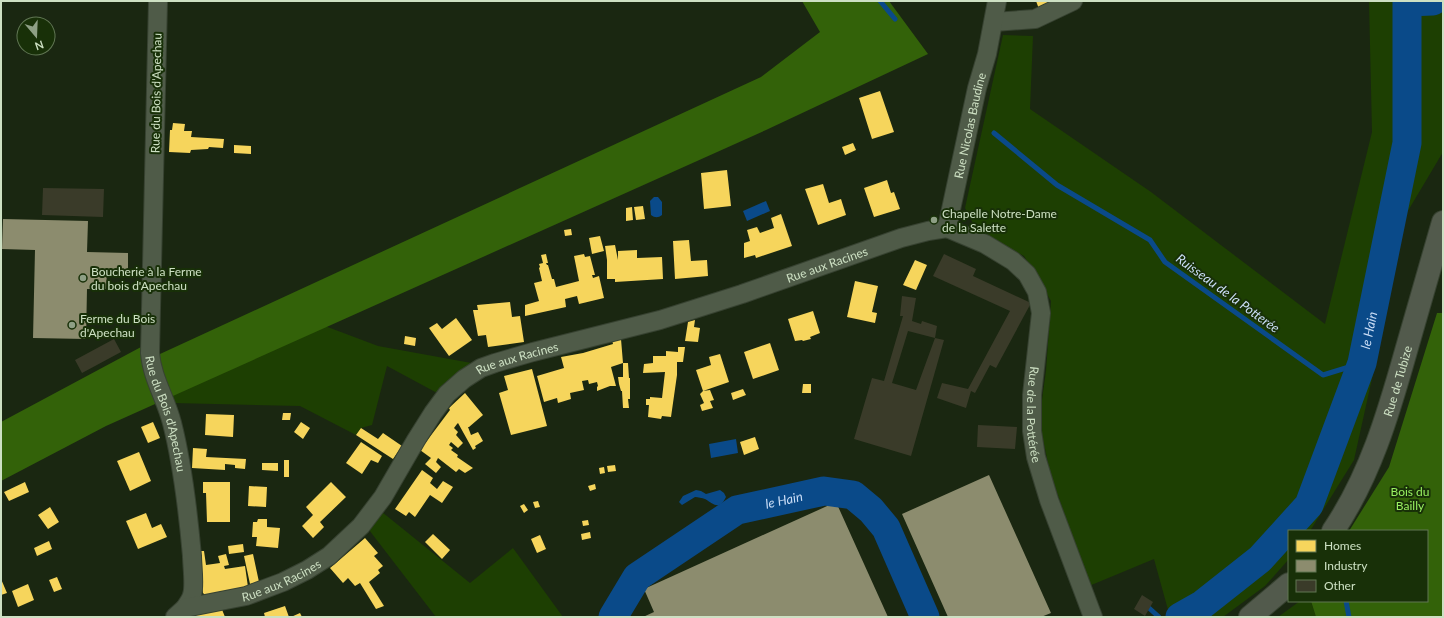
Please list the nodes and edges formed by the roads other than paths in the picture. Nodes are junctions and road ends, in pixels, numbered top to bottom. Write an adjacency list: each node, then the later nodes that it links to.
1 (158, 1): 9 (street, Rue du Bois d'Apechau)
2 (997, 1): 4 (street, Rue Nicolas Baudine)
3 (1073, 1): 4 (street)
4 (994, 22): 6 (street, Rue Nicolas Baudine)
5 (1443, 222): 7 (main road, Rue de Tubize)
6 (947, 228): 9 (street, Rue aux Racines); 10 (street, Rue de la Pottérée)
7 (1334, 530)
8 (1288, 585): 11 (main road)
9 (180, 613)
10 (1093, 617)
11 (1250, 617)

